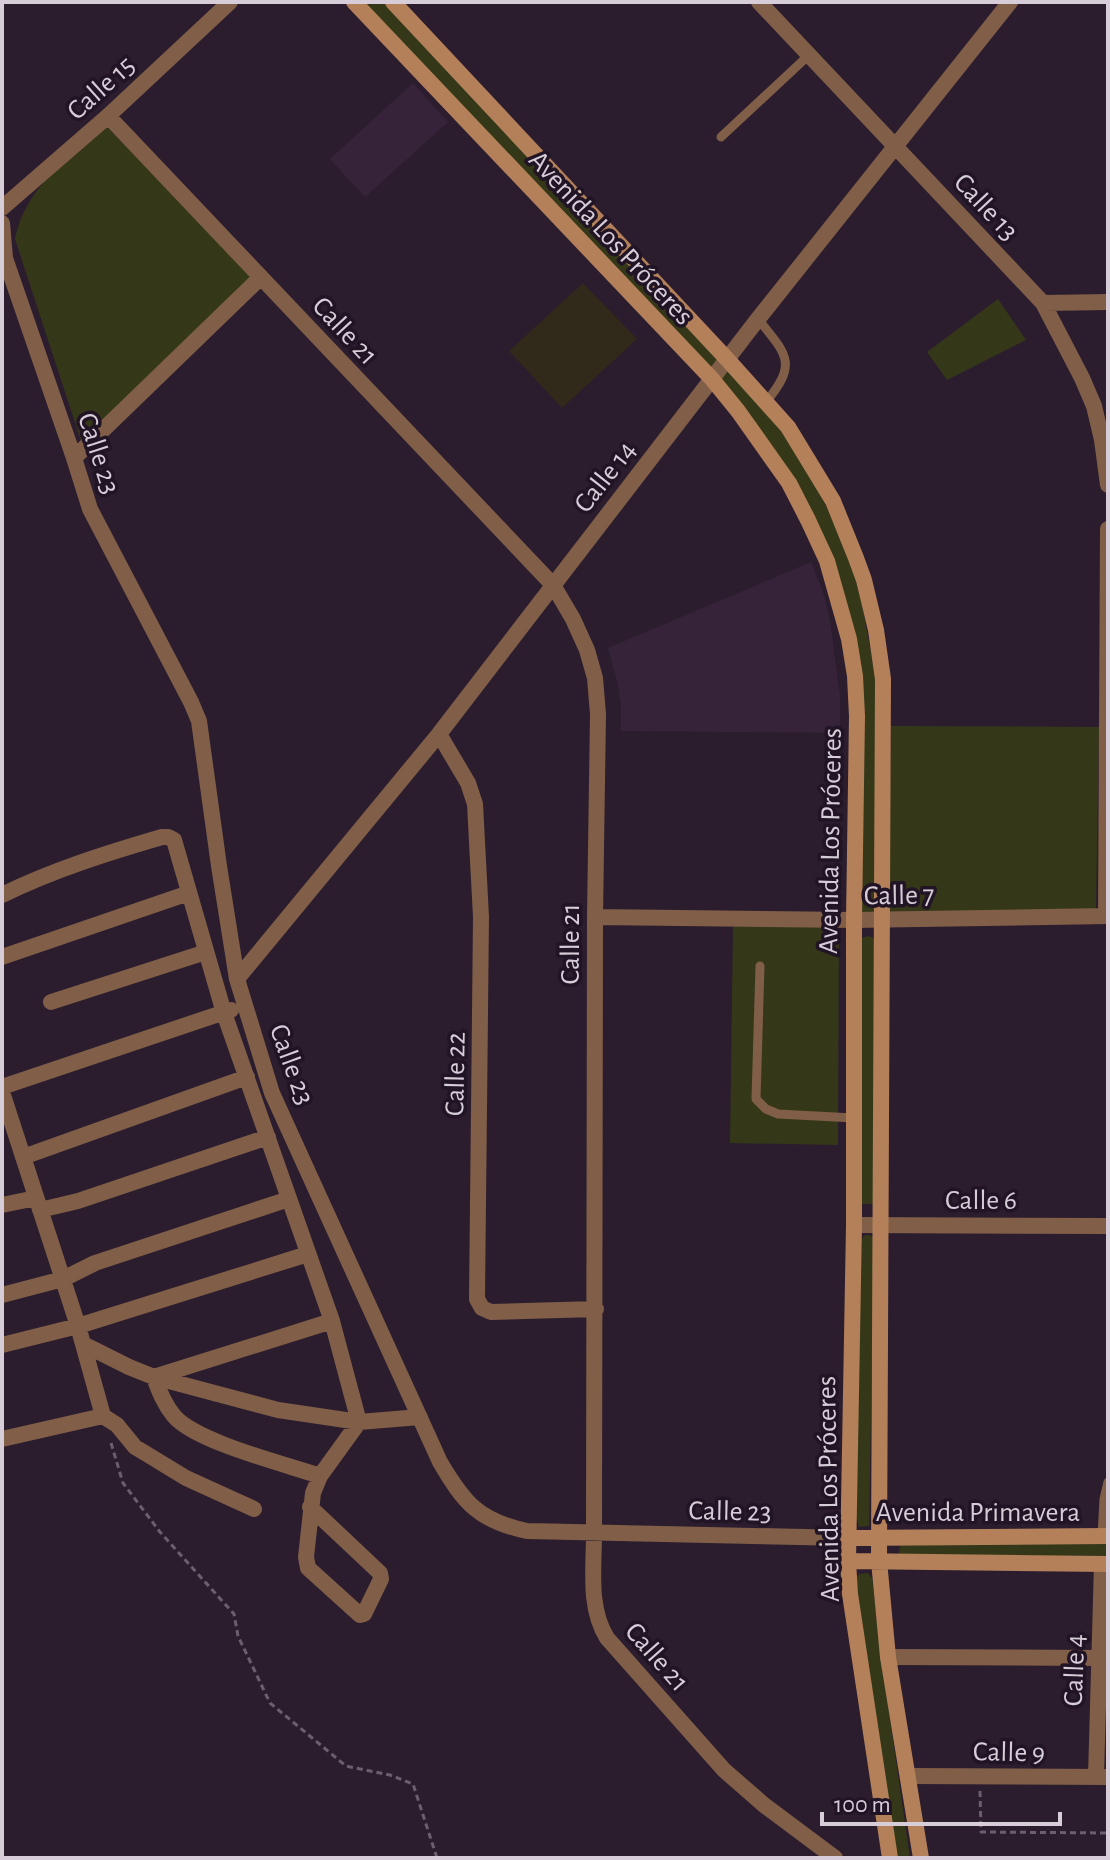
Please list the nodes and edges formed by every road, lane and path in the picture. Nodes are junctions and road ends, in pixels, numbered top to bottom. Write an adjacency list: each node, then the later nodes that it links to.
1 (230, 2): 7 (street, Calle 15)
2 (354, 2): 18 (main road, Avenida Los Próceres)
3 (393, 2): 17 (main road, Avenida Los Próceres)
4 (759, 2): 6 (street, Calle 13)
5 (1010, 2): 9 (street, Calle 14)
6 (809, 55): 8 (lane); 9 (street, Calle 13)
7 (108, 116): 10 (street, Calle 15); 13 (street, Calle 21)
8 (721, 137)
9 (895, 145): 15 (street, Calle 13); 16 (street, Calle 14)
10 (2, 208)
11 (2, 223): 12 (street, Calle 23)
12 (4, 257): 20 (street, Calle 23)
13 (261, 277): 20 (street); 23 (street, Calle 21)
14 (1108, 302): 15 (street)
15 (1043, 303): 21 (street, Calle 13)
16 (758, 319): 17 (street, Calle 14); 19 (lane)
17 (727, 359): 18 (street, Calle 14); 19 (main road, Avenida Los Próceres)
18 (712, 379): 23 (street, Calle 14); 30 (main road, Avenida Los Próceres)
19 (766, 402): 31 (main road, Avenida Los Próceres)
20 (74, 458): 35 (street, Calle 23)
21 (1108, 485)
22 (1108, 529): 25 (street)
23 (553, 585): 24 (street, Calle 14); 29 (street, Calle 21)
24 (439, 734): 35 (street, Calle 14); 54 (street, Calle 22)
25 (1107, 824): 28 (street)
26 (189, 893): 27 (street); 32 (street); 33 (street)
27 (2, 895)
28 (1107, 916): 31 (street, Calle 7)
29 (595, 917): 30 (street, Calle 7); 54 (street, Calle 21)
30 (854, 920): 31 (street, Calle 7); 41 (main road, Avenida Los Próceres)
31 (881, 920): 49 (main road, Avenida Los Próceres)
32 (206, 952): 36 (street); 38 (street)
33 (2, 957)
34 (760, 966): 41 (lane)
35 (237, 979): 37 (street, Calle 23)
36 (51, 1002)
37 (244, 1006): 38 (street); 61 (street, Calle 23)
38 (224, 1013): 39 (street); 40 (street)
39 (247, 1077): 43 (street); 44 (street)
40 (2, 1090): 42 (street)
41 (854, 1118): 48 (main road, Avenida Los Próceres)
42 (6, 1120): 44 (street)
43 (268, 1137): 45 (street); 46 (street)
44 (23, 1157): 46 (street)
45 (289, 1199): 51 (street); 52 (street)
46 (38, 1204): 47 (street); 52 (street)
47 (2, 1205)
48 (854, 1225): 49 (street, Calle 6); 72 (main road, Avenida Los Próceres)
49 (881, 1225): 50 (street, Calle 6); 71 (main road, Avenida Los Próceres)
50 (1108, 1226)
51 (308, 1254): 55 (street); 56 (street)
52 (63, 1279): 53 (street); 56 (street)
53 (2, 1295)
54 (596, 1309): 69 (street, Calle 21)
55 (332, 1321): 59 (street); 62 (street)
56 (78, 1326): 57 (street); 58 (street)
57 (83, 1344): 59 (street); 60 (street)
58 (2, 1345)
59 (154, 1377): 62 (street); 65 (street)
60 (103, 1416): 63 (street); 68 (street)
61 (420, 1417): 62 (street); 69 (street, Calle 23)
62 (359, 1422): 65 (street)
63 (2, 1439)
64 (111, 1442): 82 (path)
65 (320, 1476): 67 (street)
66 (1108, 1482): 70 (lane)
67 (310, 1507): 67 (street)
68 (254, 1509)
69 (594, 1534): 72 (street, Calle 23); 83 (street, Calle 21)
70 (1105, 1536): 71 (main road, Avenida Primavera)
71 (880, 1537): 72 (main road, Avenida Primavera); 74 (main road, Avenida Los Próceres)
72 (848, 1538): 73 (main road, Avenida Los Próceres)
73 (848, 1561): 74 (main road, Avenida Primavera); 84 (main road, Avenida Los Próceres)
74 (879, 1561): 75 (main road, Avenida Primavera); 76 (main road, Avenida Los Próceres)
75 (1105, 1564): 77 (street, Calle 4)
76 (888, 1657): 77 (street); 78 (main road, Avenida Los Próceres)
77 (1099, 1658): 80 (street, Calle 4)
78 (909, 1776): 79 (street, Calle 9); 85 (main road, Avenida Los Próceres)
79 (980, 1776): 80 (street, Calle 9); 81 (path)
80 (1102, 1777)
81 (1108, 1833)
82 (437, 1858)
83 (835, 1858)
84 (890, 1858)
85 (921, 1858)

